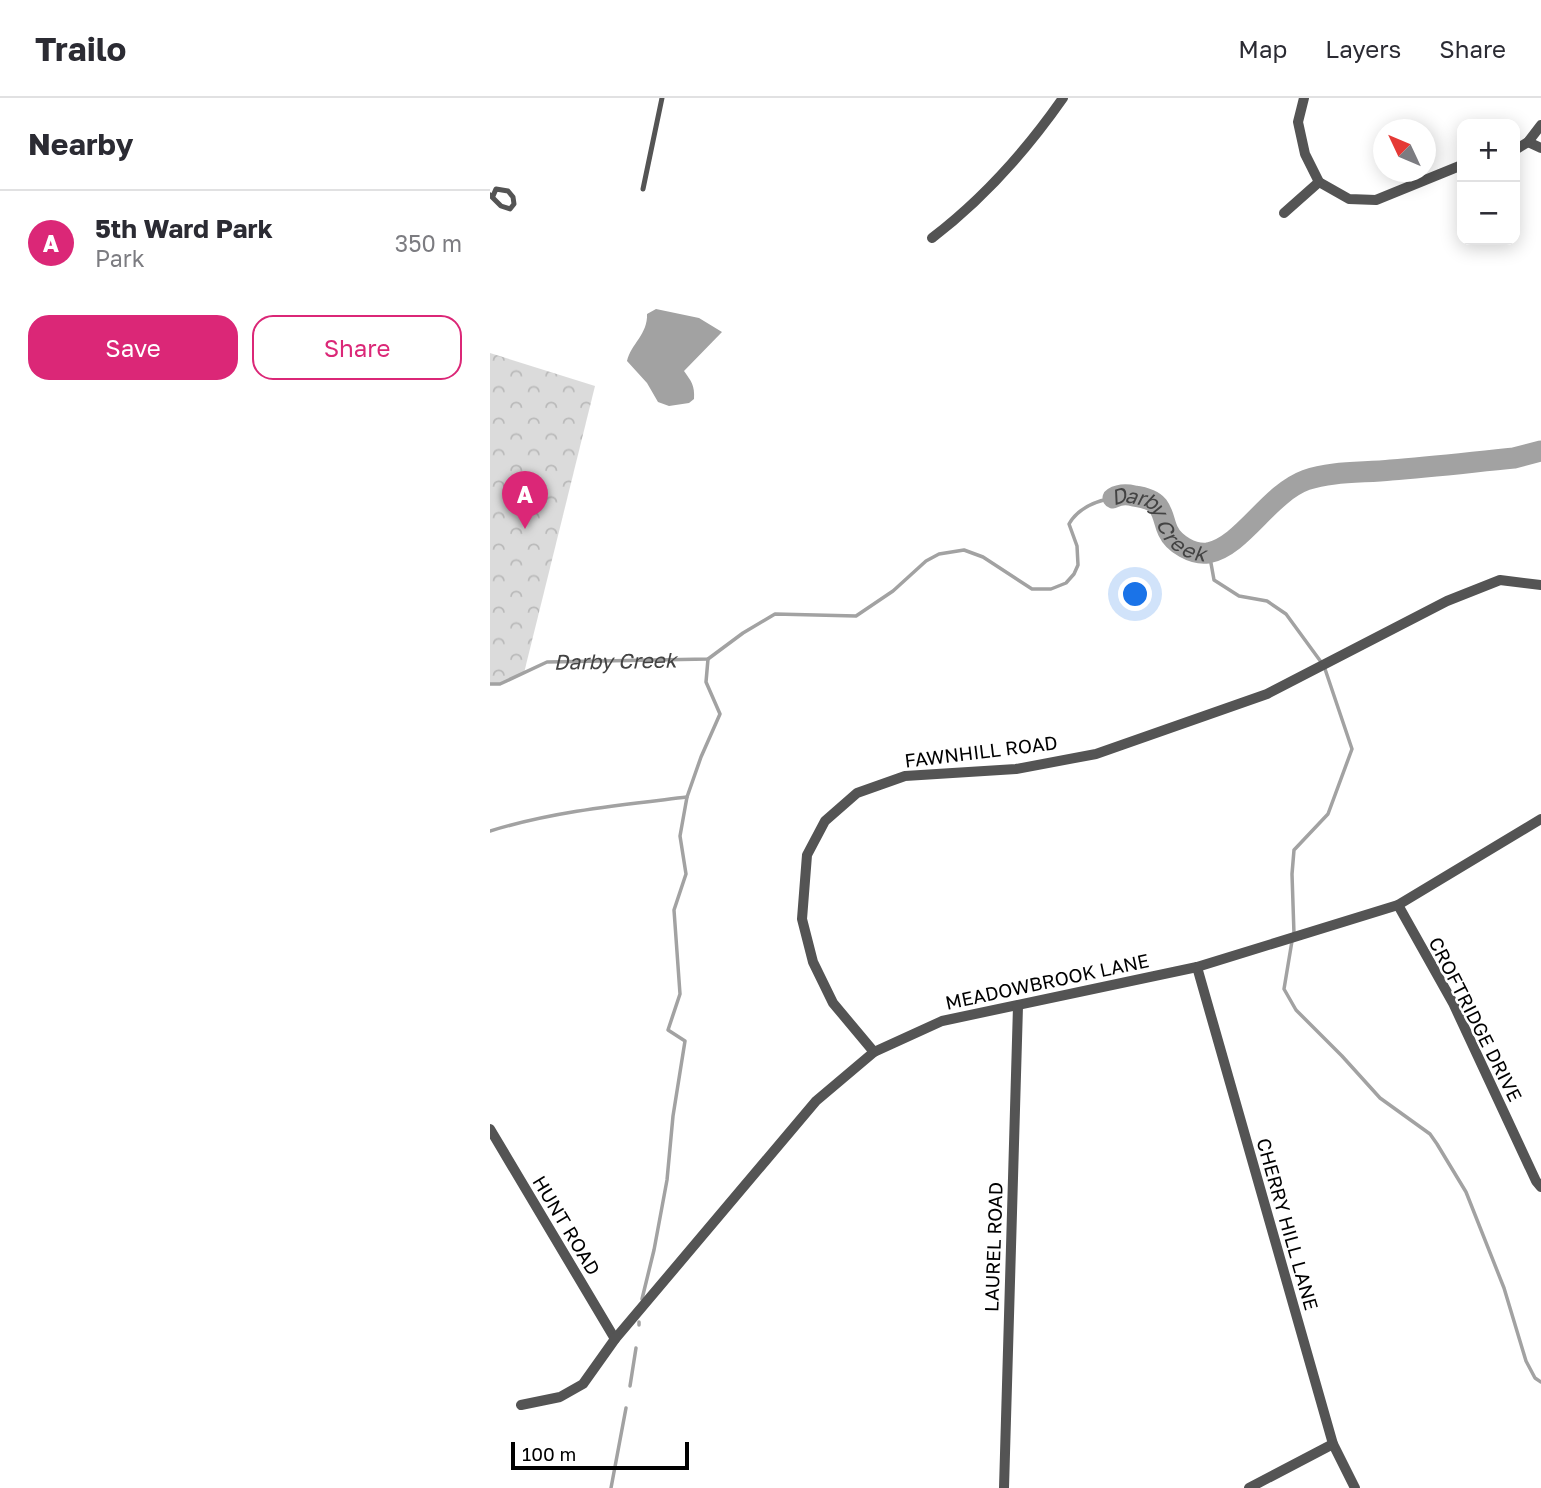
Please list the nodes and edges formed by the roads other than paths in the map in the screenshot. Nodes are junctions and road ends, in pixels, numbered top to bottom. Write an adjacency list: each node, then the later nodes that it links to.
1 (662, 98): 10 (lane)
2 (1063, 98): 12 (street)
3 (1304, 98): 9 (street)
4 (1541, 125): 5 (street)
5 (1528, 142): 6 (street); 7 (street)
6 (1520, 147)
7 (1541, 148)
8 (1457, 167): 9 (street)
9 (1319, 183): 11 (street)
10 (643, 189)
11 (1284, 213)
12 (932, 238)
13 (1541, 585): 18 (street, FAWNHILL ROAD)
14 (1541, 819): 15 (street, MEADOWBROOK LANE)
15 (1398, 905): 16 (street, MEADOWBROOK LANE); 20 (street, CROFTRIDGE DRIVE)
16 (1197, 967): 17 (street, MEADOWBROOK LANE); 23 (street, CHERRY HILL LANE)
17 (1018, 1006): 18 (street, MEADOWBROOK LANE); 24 (street, LAUREL ROAD)
18 (874, 1052): 21 (street, MEADOWBROOK LANE)
19 (490, 1129): 21 (street, HUNT ROAD)
20 (1541, 1187)
21 (615, 1339): 22 (street, MEADOWBROOK LANE)
22 (521, 1405)
23 (1333, 1444): 25 (street); 26 (street, CHERRY HILL LANE)
24 (1004, 1488)
25 (1249, 1488)
26 (1355, 1488)

